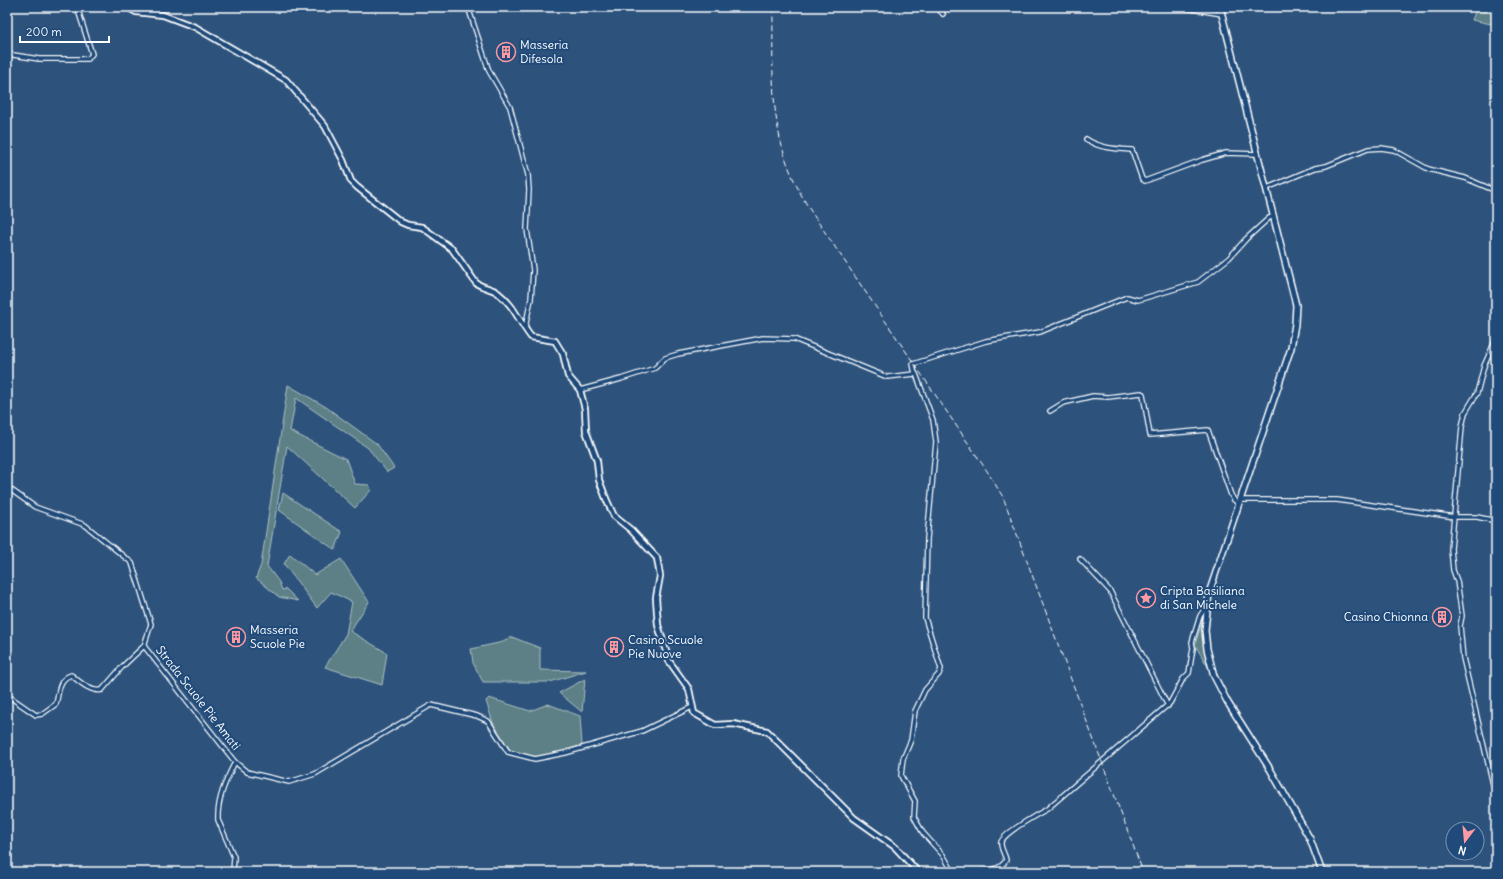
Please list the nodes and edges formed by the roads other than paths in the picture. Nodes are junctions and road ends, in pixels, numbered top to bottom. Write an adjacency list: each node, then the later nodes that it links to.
1 (77, 7): 9 (street)
2 (127, 7): 15 (street)
3 (468, 7): 15 (street)
4 (937, 7): 7 (street)
5 (1180, 7): 8 (street)
6 (1220, 7): 8 (main road)
7 (943, 14)
8 (1222, 14): 11 (main road)
9 (7, 54)
10 (1086, 139): 11 (street)
11 (1258, 154): 12 (main road)
12 (1267, 188): 13 (street); 14 (main road)
13 (1496, 191)
14 (1274, 216): 17 (street); 21 (main road)
15 (525, 328): 18 (street)
16 (1496, 339): 22 (street)
17 (916, 374): 18 (street); 34 (street)
18 (580, 390): 29 (street)
19 (1050, 411): 21 (street)
20 (7, 486): 26 (street, Strada Scuole Pie Amati)
21 (1240, 502): 22 (street); 25 (main road)
22 (1455, 517): 23 (street); 31 (street)
23 (1496, 521)
24 (1080, 559): 28 (street)
25 (1207, 605): 28 (street); 36 (main road)
26 (144, 646): 27 (street); 30 (street, Strada Scuole Pie Amati)
27 (7, 695)
28 (1168, 706): 35 (street)
29 (692, 707): 30 (street); 33 (street)
30 (235, 762): 32 (street, Strada Scuole Pie Amati)
31 (1496, 797)
32 (233, 872)
33 (918, 872)
34 (953, 872)
35 (977, 872)
36 (1322, 872)

